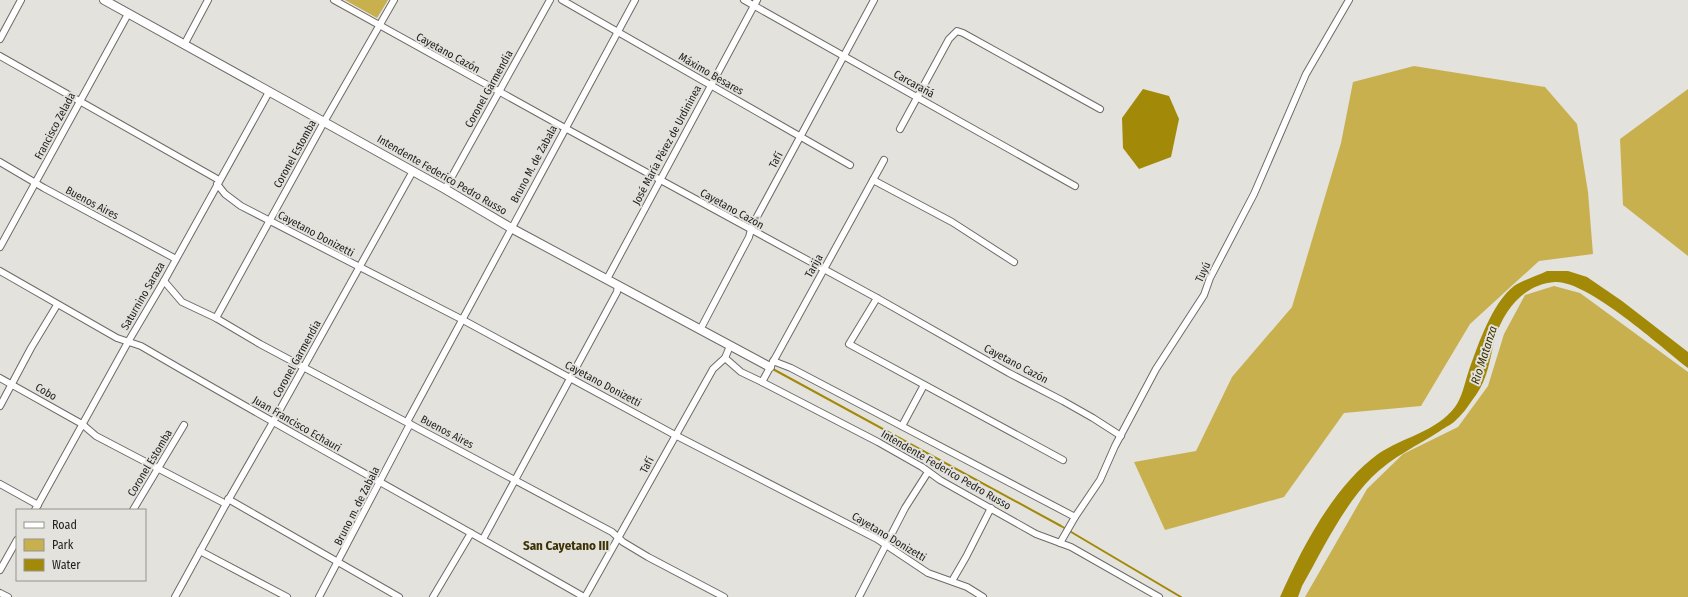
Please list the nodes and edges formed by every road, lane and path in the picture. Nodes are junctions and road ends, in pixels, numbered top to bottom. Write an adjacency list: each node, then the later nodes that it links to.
1 (21, 0): 16 (street)
2 (104, 0): 13 (street, Intendente Federico Pedro Russo)
3 (208, 0): 17 (street)
4 (334, 0): 14 (street, Cayetano Cazón)
5 (394, 0): 14 (street, Coronel Estomba)
6 (550, 0): 22 (street, Coronel Garmendia)
7 (562, 0): 15 (street, Máximo Besares)
8 (635, 0): 15 (street, Bruno M. de Zabala)
9 (744, 0): 12 (street, Carcarañá)
10 (874, 0): 19 (street, Tafí)
11 (1349, 0): 74 (street, Tuyú)
12 (755, 3): 19 (street, Carcarañá); 20 (street, José María Pérez de Urdininea)
13 (128, 14): 17 (street, Intendente Federico Pedro Russo); 24 (street, Francisco Zelada)
14 (379, 26): 22 (street, Cayetano Cazón); 26 (street, Coronel Estomba)
15 (617, 32): 20 (street, Máximo Besares); 27 (street, Bruno M. de Zabala)
16 (0, 39)
17 (184, 45): 21 (street, Intendente Federico Pedro Russo)
18 (0, 56): 24 (street, Cayetano Donizetti)
19 (844, 56): 23 (street, Carcarañá); 29 (street, Tafí)
20 (710, 85): 29 (street, Máximo Besares); 34 (street, José María Pérez de Urdininea)
21 (269, 92): 26 (street, Intendente Federico Pedro Russo); 36 (street, Saturnino Saraza)
22 (499, 92): 27 (street, Cayetano Cazón); 39 (street, Coronel Garmendia)
23 (917, 97): 25 (street); 28 (street); 38 (street, Carcarañá)
24 (80, 102): 36 (street, Cayetano Donizetti); 37 (street, Francisco Zelada)
25 (1100, 109)
26 (324, 122): 33 (street, Intendente Federico Pedro Russo); 40 (street, Coronel Estomba)
27 (565, 128): 34 (street, Cayetano Cazón); 41 (street, Bruno M. de Zabala)
28 (900, 129)
29 (800, 137): 32 (street, Máximo Besares); 42 (street, Tafí)
30 (884, 160): 35 (street, Tarija)
31 (0, 162): 37 (street, Buenos Aires)
32 (850, 165)
33 (413, 172): 39 (street, Intendente Federico Pedro Russo); 46 (street, Coronel Garmendia)
34 (659, 180): 42 (street, Cayetano Cazón); 49 (street, José María Pérez de Urdininea)
35 (873, 180): 45 (street); 47 (street, Tarija)
36 (218, 182): 40 (street, Cayetano Donizetti); 44 (street, Saturnino Saraza)
37 (36, 183): 43 (street, Francisco Zelada); 44 (street, Buenos Aires)
38 (1075, 186)
39 (445, 189): 41 (street, Intendente Federico Pedro Russo)
40 (270, 221): 46 (street, Cayetano Donizetti); 54 (street, Coronel Estomba)
41 (511, 228): 49 (street, Intendente Federico Pedro Russo); 55 (street, Bruno M. de Zabala)
42 (751, 230): 47 (street, Cayetano Cazón); 56 (street, Tafí)
43 (0, 247)
44 (176, 259): 50 (street, Saturnino Saraza)
45 (1014, 262)
46 (359, 268): 55 (street, Cayetano Donizetti); 61 (street, Coronel Garmendia)
47 (824, 270): 52 (street, Cayetano Cazón); 60 (street, Tarija)
48 (0, 271): 53 (street, Juan Francisco Echauri)
49 (607, 279): 51 (street, Intendente Federico Pedro Russo)
50 (164, 281): 54 (street, Buenos Aires); 57 (street, Saturnino Saraza)
51 (618, 286): 56 (street, Intendente Federico Pedro Russo); 63 (street)
52 (877, 298): 66 (street); 74 (street, Cayetano Cazón)
53 (57, 305): 57 (street, Juan Francisco Echauri); 65 (street)
54 (216, 318): 61 (street, Buenos Aires)
55 (463, 320): 63 (street, Cayetano Donizetti); 69 (street, Bruno M. de Zabala)
56 (700, 330): 58 (street, Intendente Federico Pedro Russo)
57 (128, 342): 68 (street, Juan Francisco Echauri); 70 (street, Saturnino Saraza)
58 (730, 346): 59 (street, Tafí); 60 (street, Intendente Federico Pedro Russo)
59 (725, 358): 64 (street, Intendente Federico Pedro Russo); 73 (street, Tafí)
60 (772, 364): 64 (street, Tarija); 72 (street)
61 (304, 366): 68 (street, Coronel Garmendia); 69 (street, Buenos Aires)
62 (0, 378): 65 (street, Cobo)
63 (571, 378): 73 (street, Cayetano Donizetti); 78 (street)
64 (762, 382): 77 (street, Intendente Federico Pedro Russo)
65 (13, 384): 67 (street); 70 (street, Cobo)
66 (924, 385): 72 (street); 75 (street)
67 (0, 406)
68 (273, 422): 79 (street, Juan Francisco Echauri); 81 (street, Coronel Garmendia)
69 (409, 423): 78 (street, Buenos Aires); 79 (street, Bruno m. de Zabala)
70 (82, 424): 76 (street, Cobo); 82 (street, Saturnino Saraza)
71 (184, 425): 76 (street, Coronel Estomba)
72 (902, 426): 85 (street)
73 (675, 434): 87 (street, Tafí); 91 (street, Cayetano Donizetti)
74 (1120, 436): 85 (street, Tuyú)
75 (1063, 460)
76 (158, 469): 81 (street, Cobo); 84 (street, Coronel Estomba)
77 (928, 472): 83 (street, Intendente Federico Pedro Russo); 91 (street)
78 (516, 480): 87 (street, Buenos Aires); 88 (street)
79 (380, 483): 86 (street, Juan Francisco Echauri); 93 (street, Bruno m. de Zabala)
80 (0, 484): 82 (street)
81 (227, 501): 92 (street, Coronel Garmendia); 93 (street, Cobo)
82 (36, 507)
83 (991, 508): 90 (street, Intendente Federico Pedro Russo); 95 (street)
84 (134, 509)
85 (1075, 517): 90 (street, Tuyú)
86 (471, 533): 88 (street, Juan Francisco Echauri); 102 (street)
87 (619, 538): 103 (street, Tafí); 104 (street, Buenos Aires)
88 (483, 539): 103 (street, Juan Francisco Echauri)
89 (16, 542): 94 (street)
90 (1060, 543): 107 (street, Intendente Federico Pedro Russo)
91 (886, 545): 95 (street, Cayetano Donizetti); 105 (street)
92 (200, 551): 98 (street, Coronel Garmendia); 99 (street)
93 (339, 562): 100 (street, Bruno m. de Zabala); 101 (street, Cobo)
94 (0, 570)
95 (952, 581): 106 (street, Cayetano Donizetti)
96 (0, 593): 97 (street)
97 (8, 597)
98 (175, 597)
99 (286, 597)
100 (319, 597)
101 (399, 597)
102 (433, 597)
103 (585, 597)
104 (724, 597)
105 (859, 597)
106 (983, 597)
107 (1159, 597)

